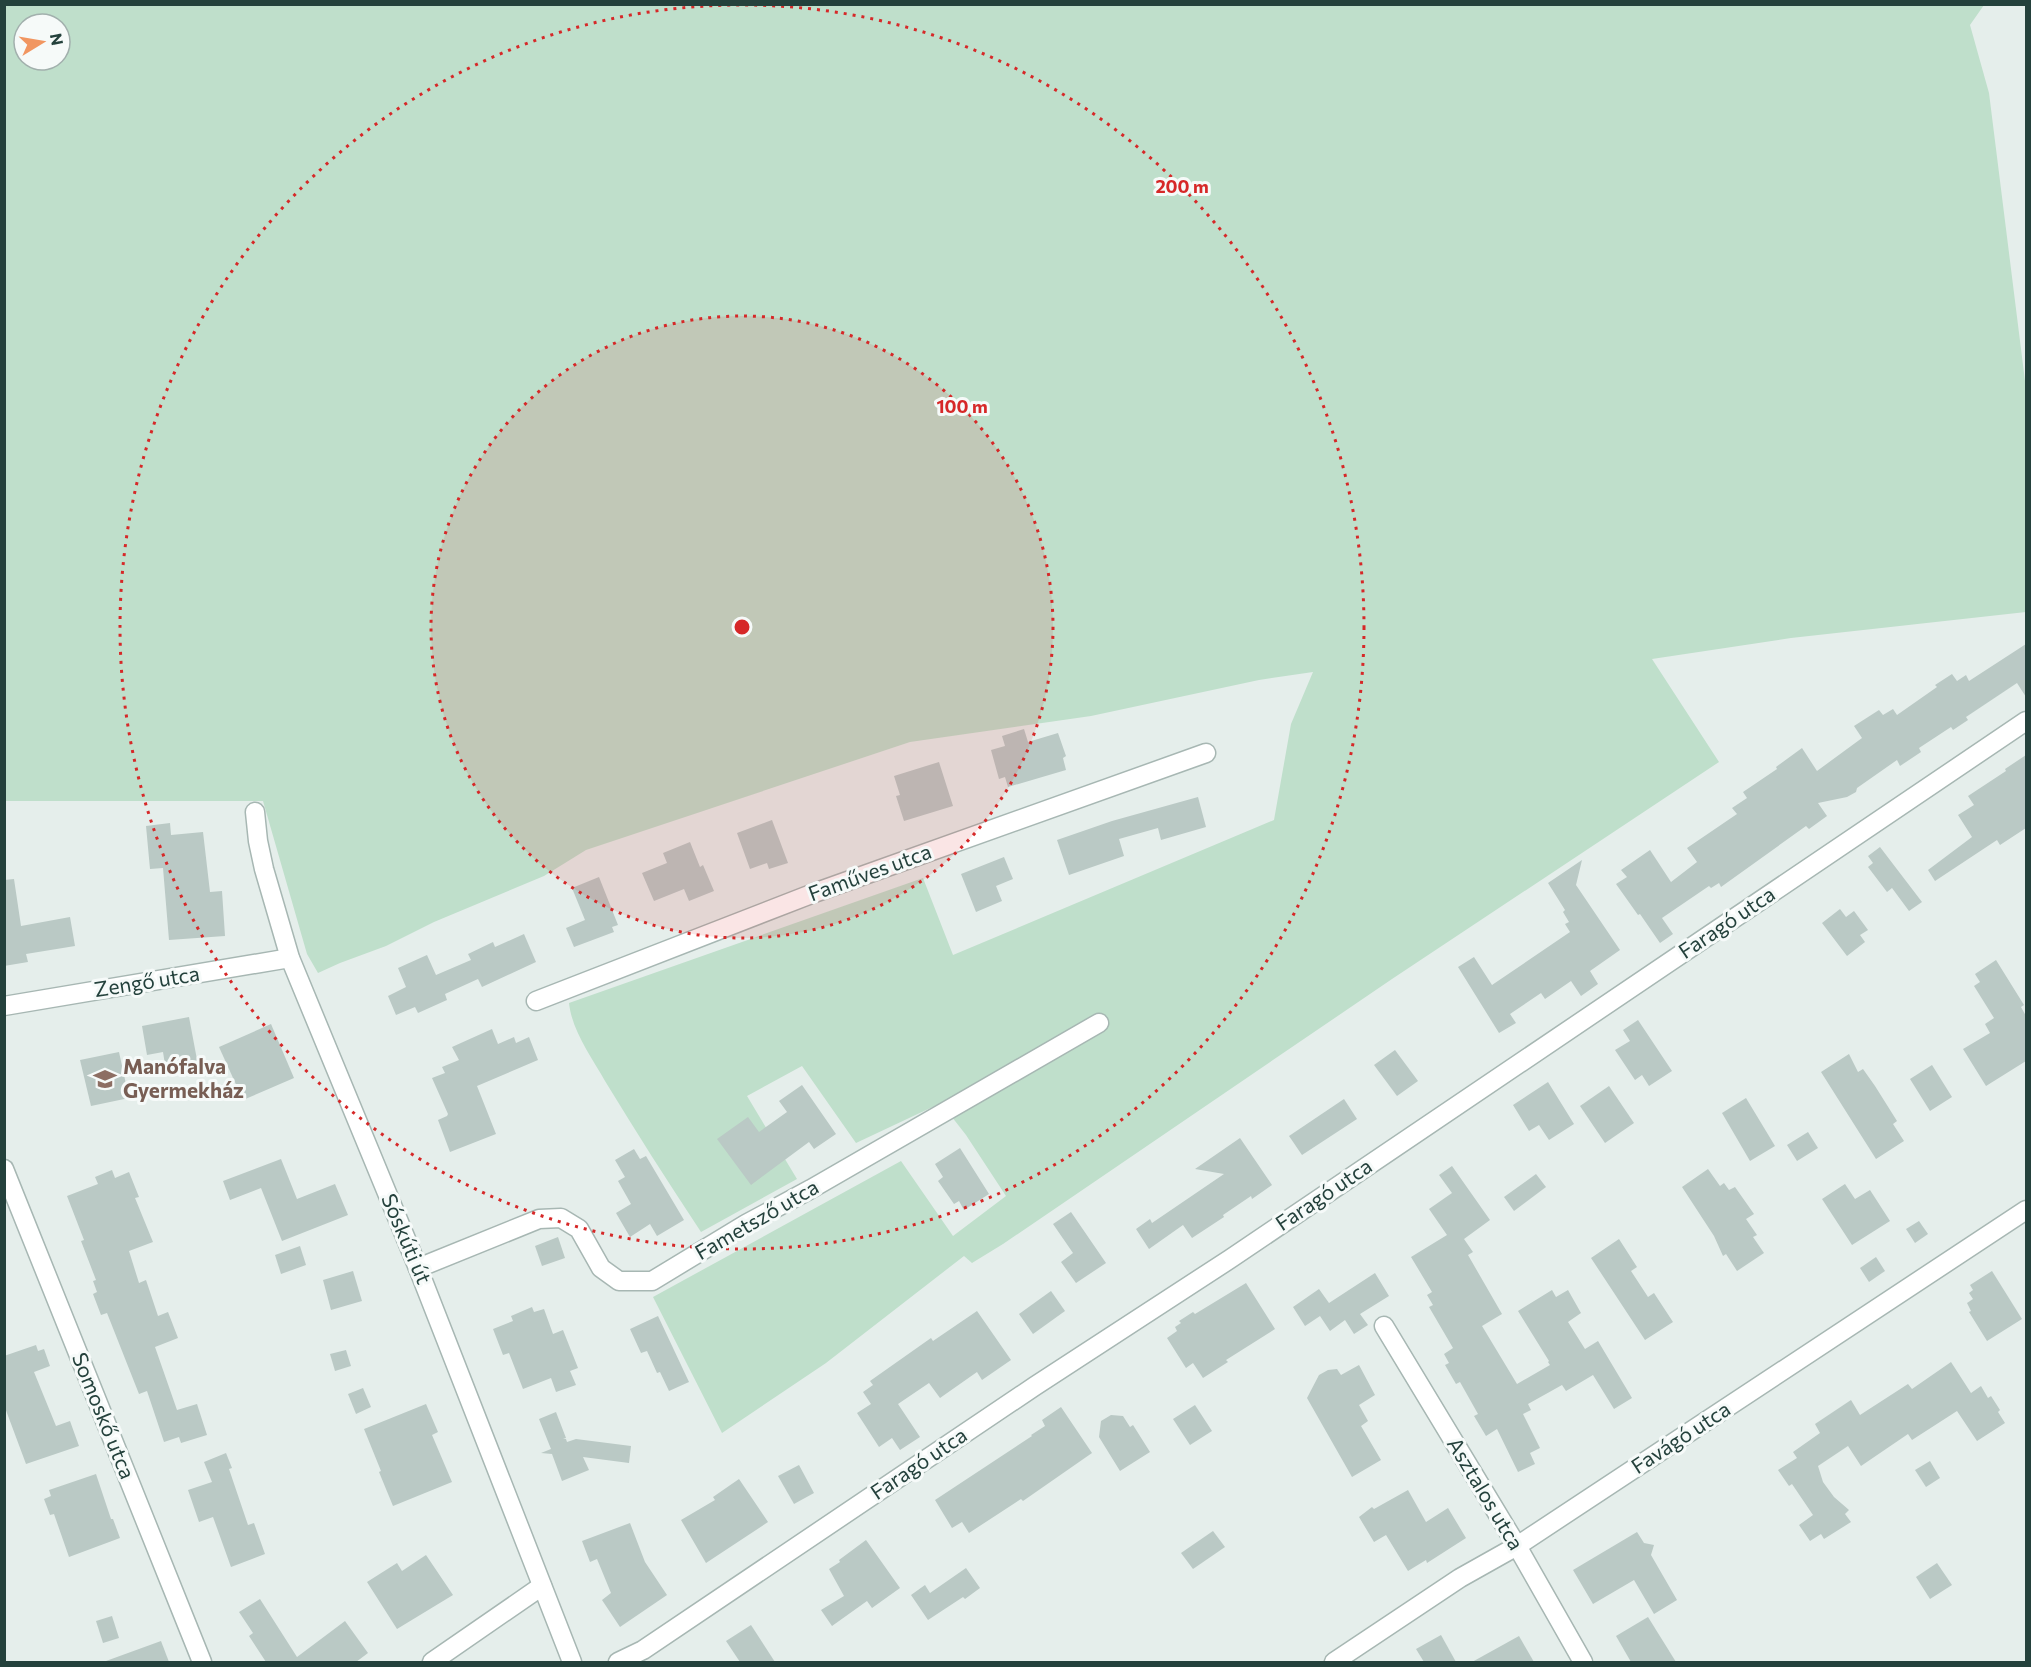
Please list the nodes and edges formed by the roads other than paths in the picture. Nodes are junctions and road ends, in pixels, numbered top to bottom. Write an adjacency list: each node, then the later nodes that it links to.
1 (2026, 721): 17 (street, Faragó utca)
2 (1206, 753): 5 (street, Faműves utca)
3 (255, 812): 4 (street, Sóskúti út)
4 (290, 958): 6 (street, Zengő utca); 10 (street, Sóskúti út)
5 (536, 1000)
6 (4, 1006)
7 (1099, 1023): 10 (street, Fametsző utca)
8 (4, 1169): 14 (street, Somoskő utca)
9 (2026, 1210): 12 (street, Favágó utca)
10 (418, 1268): 13 (street, Sóskúti út)
11 (1384, 1326): 12 (street, Asztalos utca)
12 (1517, 1546): 18 (street, Favágó utca); 19 (street, Asztalos utca)
13 (542, 1586): 15 (street); 16 (street, Sóskúti út)
14 (202, 1662)
15 (432, 1662)
16 (572, 1662)
17 (618, 1662)
18 (1334, 1662)
19 (1583, 1662)

